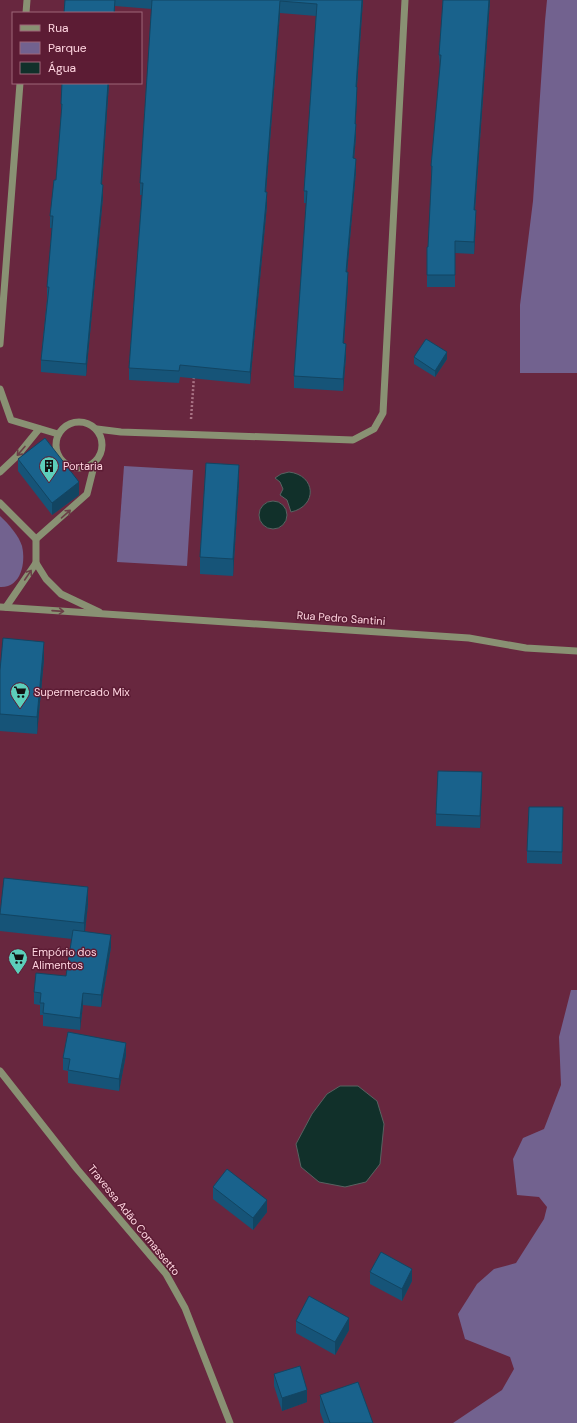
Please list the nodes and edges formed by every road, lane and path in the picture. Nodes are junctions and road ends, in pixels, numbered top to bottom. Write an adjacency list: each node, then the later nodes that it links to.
1 (27, 0): 3 (street)
2 (405, 0): 11 (street)
3 (26, 12)
4 (20, 84): 5 (street)
5 (0, 344)
6 (194, 371): 11 (path)
7 (0, 389): 8 (street)
8 (39, 429): 10 (street); 13 (street, one-way to 13)
9 (97, 429): 10 (street); 11 (street); 12 (street)
10 (58, 434): 12 (street)
11 (191, 434)
12 (95, 462): 15 (street, one-way to 12)
13 (0, 472)
14 (0, 502): 15 (street)
15 (36, 539): 16 (street)
16 (36, 563): 17 (street, one-way to 16); 18 (street, Rua Pedro Santini)
17 (3, 607): 18 (street, Rua Pedro Santini, one-way to 18)
18 (103, 614): 19 (street, Rua Pedro Santini)
19 (577, 651)
20 (0, 1071): 21 (street, Travessa Adão Comassetto)
21 (230, 1423)

